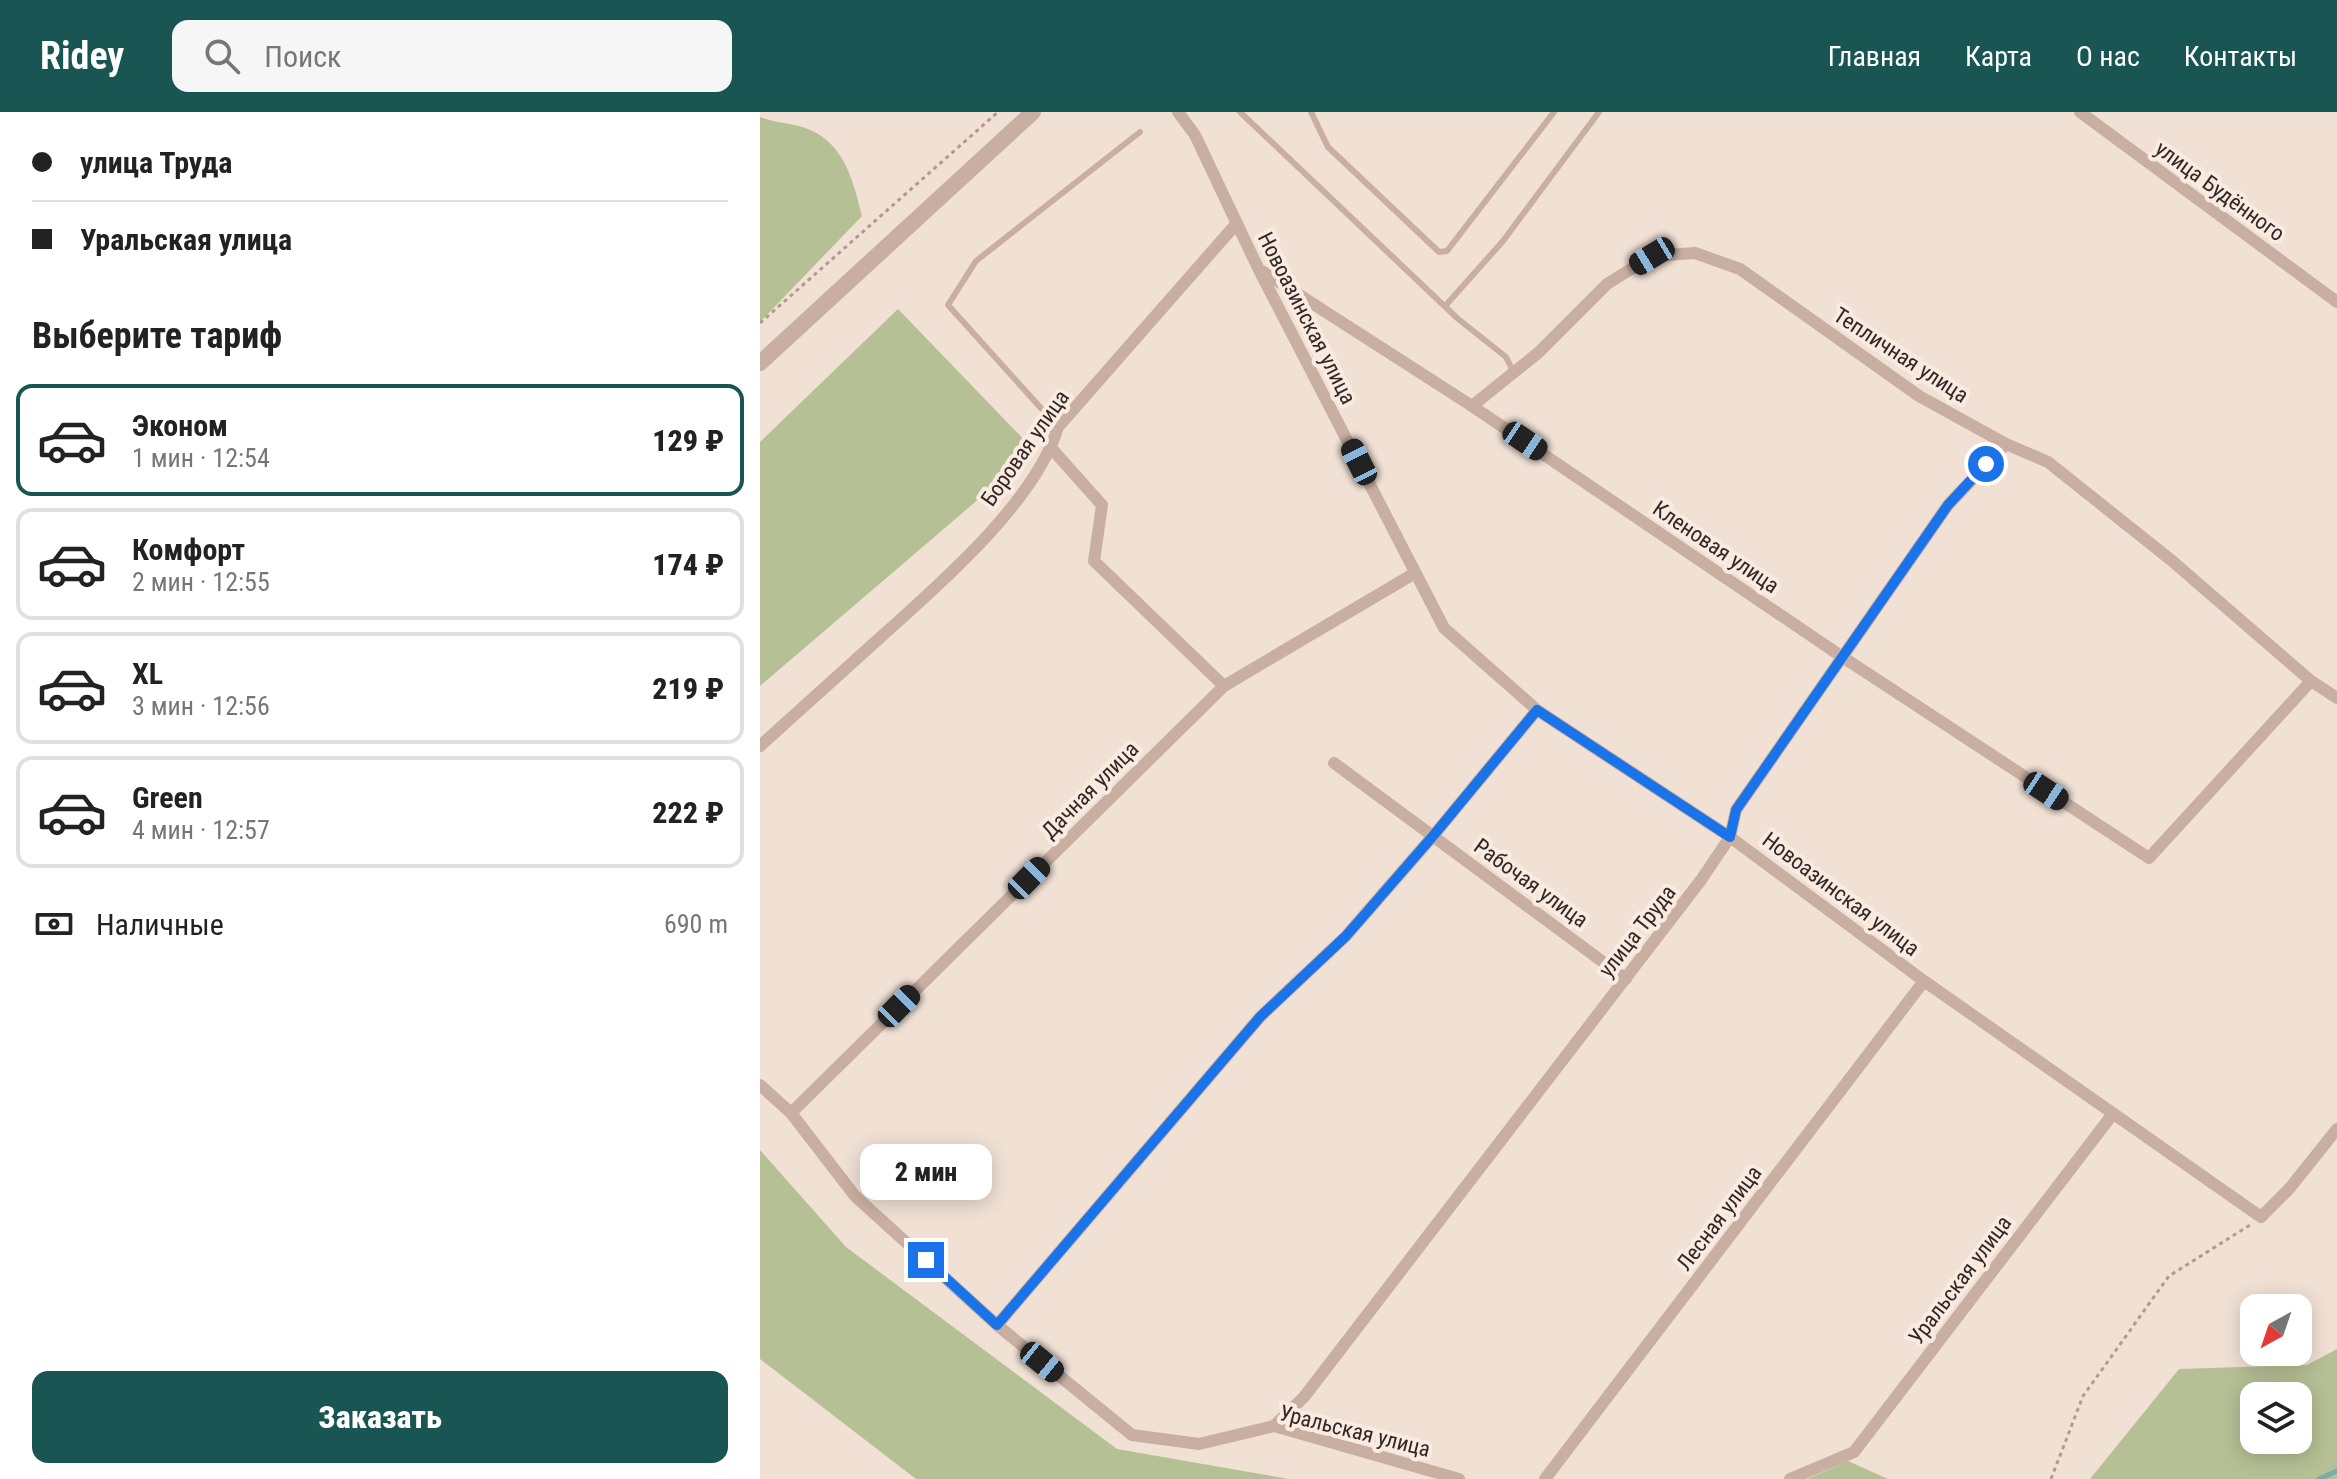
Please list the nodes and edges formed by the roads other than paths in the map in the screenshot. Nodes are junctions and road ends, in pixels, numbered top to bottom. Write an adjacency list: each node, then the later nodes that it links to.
1 (1033, 112): 13 (street)
2 (1178, 112): 9 (street, Новоазинская улица)
3 (1240, 112): 12 (lane)
4 (1311, 112): 5 (lane)
5 (1554, 112)
6 (1599, 112): 12 (lane)
7 (2080, 112): 11 (street, улица Будённого)
8 (1140, 132): 16 (lane)
9 (1237, 223): 10 (street, Новоазинская улица); 16 (street, Боровая улица)
10 (1259, 270): 15 (street, Кленовая улица); 19 (street, Новоазинская улица)
11 (2337, 302)
12 (1446, 305): 14 (lane)
13 (760, 363)
14 (1514, 373): 15 (street, Тепличная улица); 17 (street, Тепличная улица)
15 (1472, 406): 20 (street, Кленовая улица)
16 (1058, 427): 18 (street, Боровая улица)
17 (2006, 444): 20 (street, улица Труда); 21 (street, Тепличная улица)
18 (1052, 449): 22 (street); 25 (street, Боровая улица)
19 (1415, 573): 22 (street, Дачная улица); 24 (street, Новоазинская улица)
20 (1841, 656): 21 (street, Кленовая улица); 28 (street, улица Труда)
21 (2311, 681): 23 (street, Тепличная улица)
22 (1224, 686): 32 (street, Дачная улица)
23 (2337, 698)
24 (1537, 710): 27 (street); 28 (street, Новоазинская улица)
25 (760, 746)
26 (1334, 763): 27 (street, Рабочая улица)
27 (1433, 836): 29 (street, Рабочая улица); 35 (street)
28 (1730, 837): 29 (street, улица Труда); 30 (street, Новоазинская улица)
29 (1626, 979): 36 (street, улица Труда)
30 (1924, 981): 33 (street, Новоазинская улица); 38 (street, Лесная улица)
31 (760, 1085): 32 (street, Уральская улица)
32 (791, 1113): 35 (street, Уральская улица)
33 (2112, 1115): 34 (street, Новоазинская улица); 39 (street, Уральская улица)
34 (2337, 1129)
35 (997, 1325): 36 (street, Уральская улица)
36 (1274, 1426): 37 (street, Уральская улица)
37 (1459, 1479)
38 (1545, 1479)
39 (1790, 1479)

